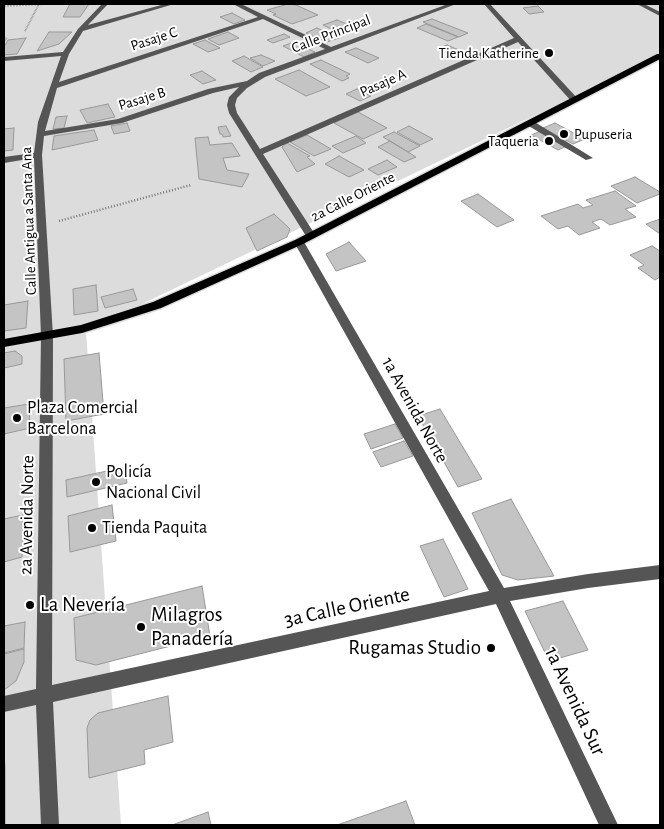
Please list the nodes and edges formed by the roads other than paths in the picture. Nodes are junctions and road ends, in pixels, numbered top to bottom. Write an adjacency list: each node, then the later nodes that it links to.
1 (105, 4): 9 (street, Calle Antigua a Santa Ana)
2 (171, 4): 9 (street)
3 (236, 4): 8 (street)
4 (453, 4): 11 (street, Calle Principal)
5 (487, 4): 10 (street)
6 (640, 4): 7 (street)
7 (660, 14)
8 (264, 18): 11 (street); 16 (street, Pasaje C)
9 (80, 30): 12 (street, Calle Antigua a Santa Ana)
10 (520, 38): 17 (street); 20 (street, Pasaje A)
11 (330, 49): 15 (street, Calle Principal)
12 (65, 54): 14 (street); 16 (street, Calle Antigua a Santa Ana)
13 (660, 56): 17 (main road, 2a Calle Oriente)
14 (4, 60)
15 (249, 82): 19 (street, Pasaje B); 20 (street, 1a Avenida Norte)
16 (53, 87): 19 (street, Calle Antigua a Santa Ana)
17 (575, 100): 18 (main road, 2a Calle Oriente)
18 (530, 123): 22 (street); 24 (main road, 2a Calle Oriente)
19 (41, 134): 21 (street, Calle Antigua a Santa Ana)
20 (258, 153): 24 (street, 1a Avenida Norte)
21 (38, 155): 23 (street); 25 (street, Calle Antigua a Santa Ana)
22 (589, 158)
23 (4, 160)
24 (305, 239): 25 (main road, 2a Calle Oriente); 28 (street, 1a Avenida Norte)
25 (47, 336): 26 (main road, 2a Calle Oriente); 29 (street, 2a Avenida Norte)
26 (4, 343)
27 (660, 572): 28 (street, 3a Calle Oriente)
28 (500, 596): 29 (street, 3a Calle Oriente); 32 (street, 1a Avenida Sur)
29 (44, 695): 30 (street, 3a Calle Oriente); 31 (street, 2a Avenida Norte)
30 (4, 704)
31 (50, 825)
32 (609, 825)

